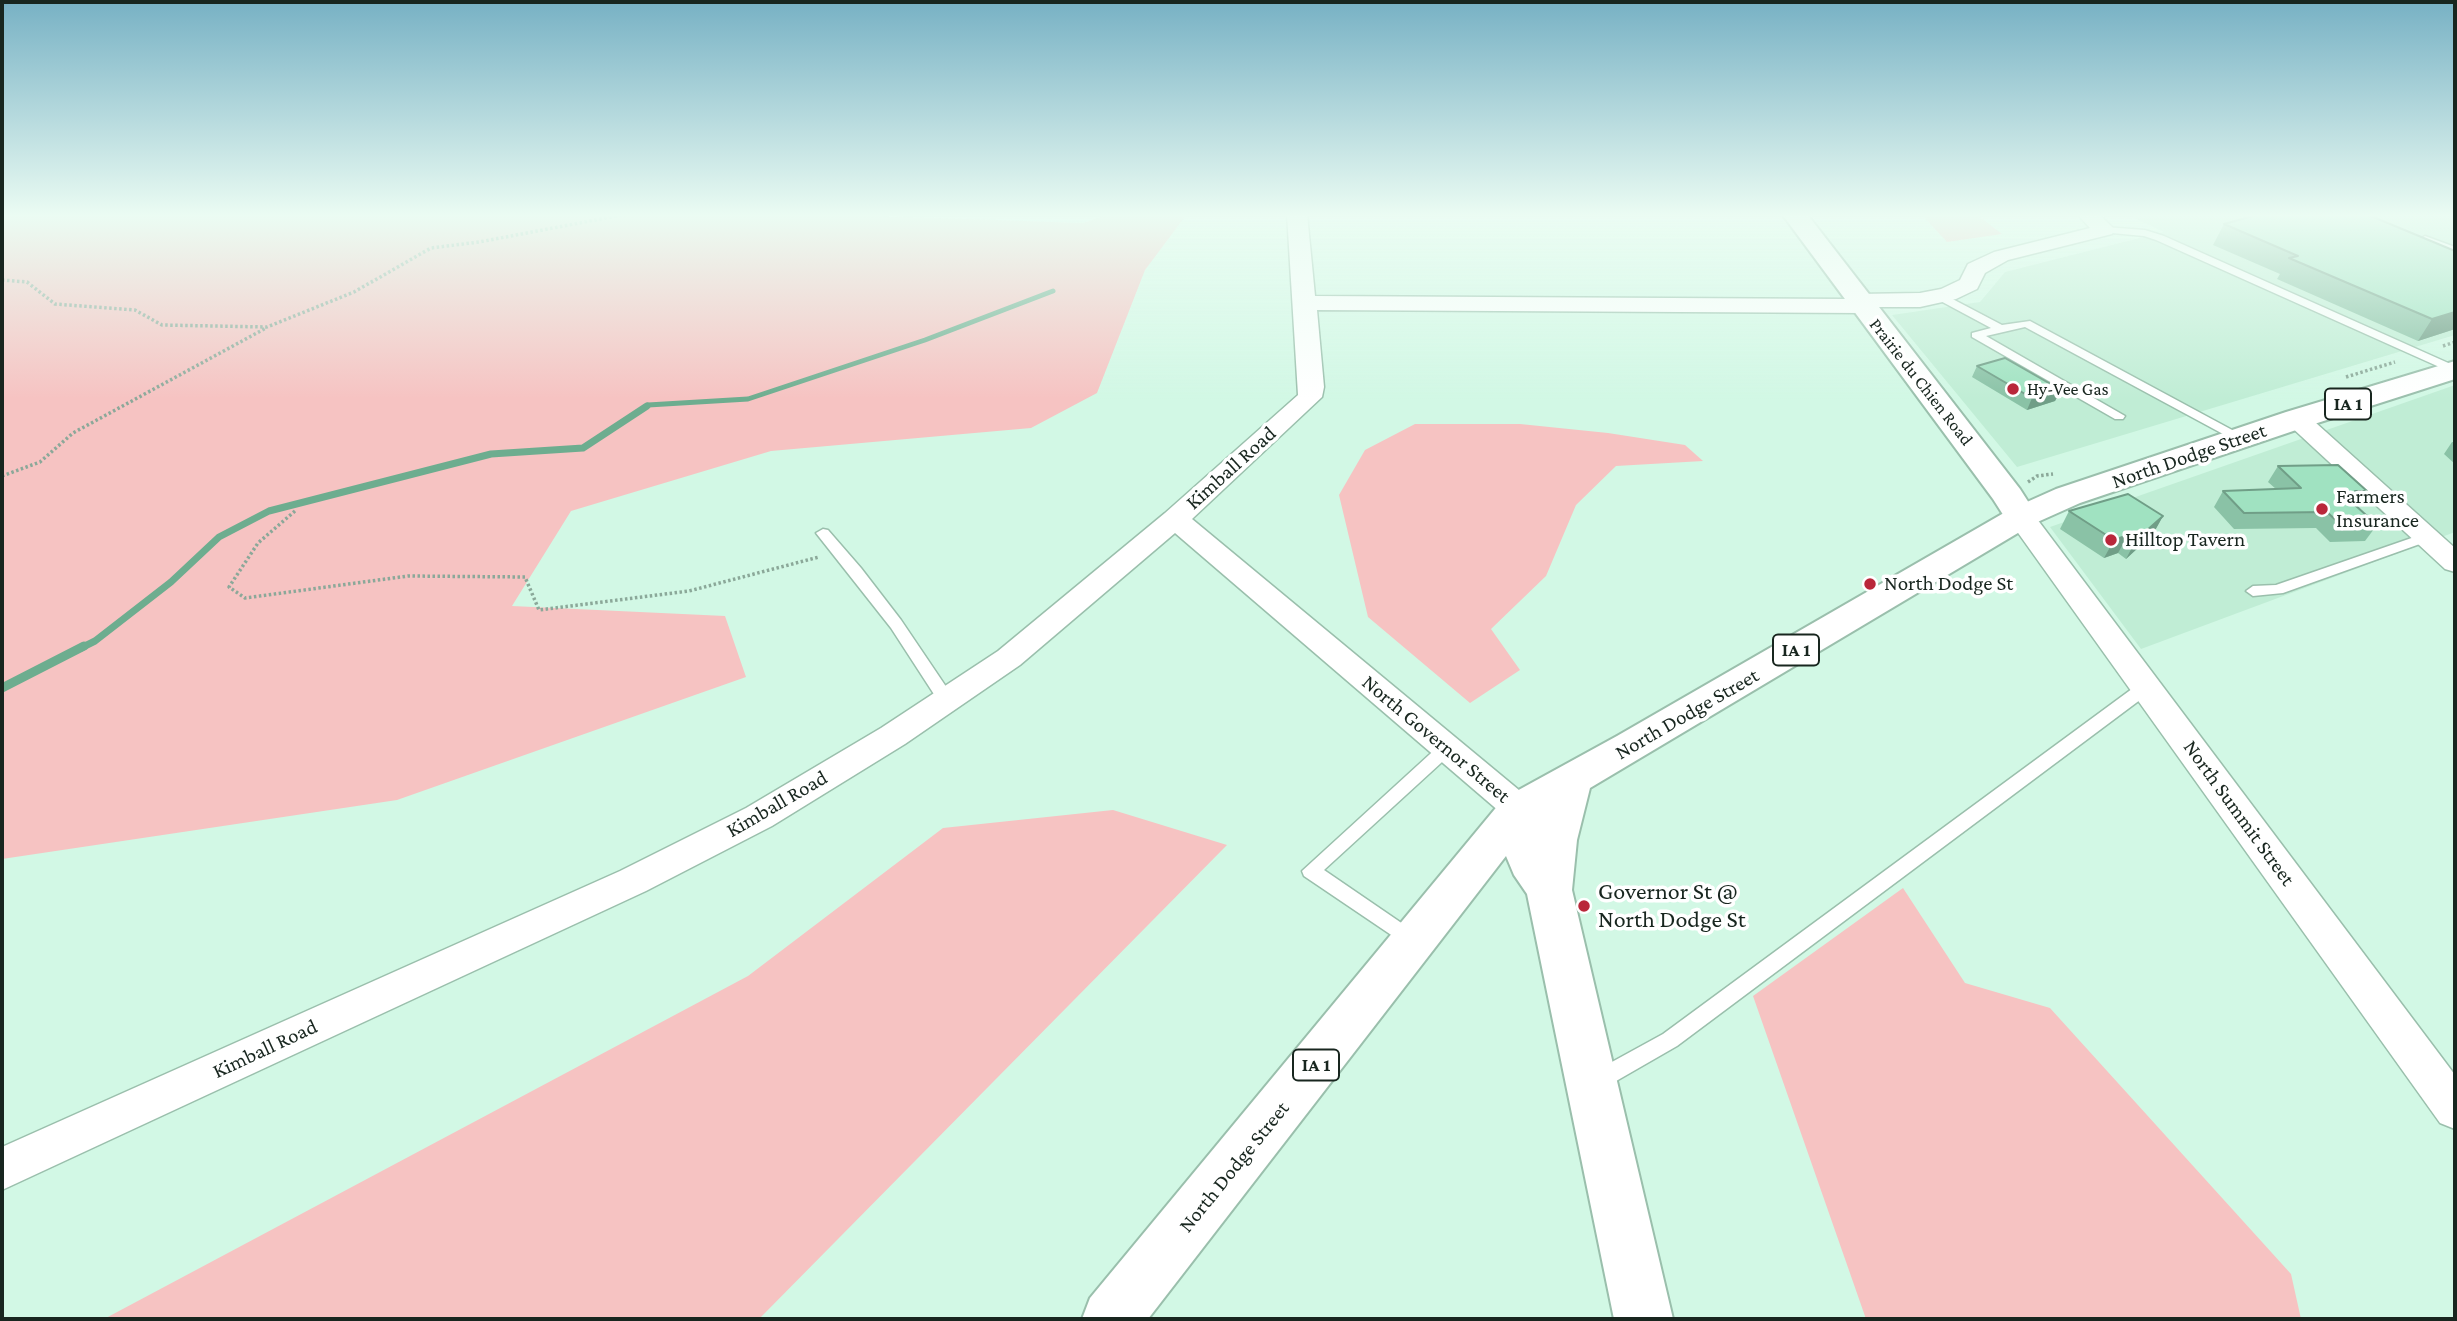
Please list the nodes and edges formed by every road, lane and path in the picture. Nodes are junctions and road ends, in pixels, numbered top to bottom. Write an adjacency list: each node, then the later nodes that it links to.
1 (382, 276): 10 (path)
2 (1303, 276): 8 (street, Kimball Road)
3 (1840, 276): 9 (main road, Prairie du Chien Road)
4 (1973, 276): 7 (street)
5 (2244, 276): 12 (lane)
6 (2, 280): 10 (path)
7 (1940, 296): 9 (street); 11 (lane)
8 (1306, 303): 9 (street); 19 (street, Kimball Road)
9 (1860, 303): 18 (main road, Prairie du Chien Road)
10 (267, 327): 16 (path)
11 (2001, 329): 13 (lane); 15 (lane)
12 (2455, 370): 14 (main road, North Dodge Street / IA 1)
13 (2119, 416)
14 (2297, 419): 15 (main road, North Dodge Street / IA 1); 21 (street)
15 (2241, 438): 18 (main road, North Dodge Street / IA 1)
16 (2, 476)
17 (295, 511): 22 (path)
18 (2021, 517): 25 (street, North Summit Street); 28 (main road, North Dodge Street / IA 1)
19 (1175, 519): 26 (street, Kimball Road); 27 (street, North Governor Street)
20 (823, 533): 22 (lane)
21 (2426, 537): 23 (street); 24 (lane)
22 (839, 551): 26 (lane)
23 (2455, 564)
24 (2253, 591)
25 (2146, 687): 33 (lane); 34 (street, North Summit Street)
26 (947, 701): 35 (street, Kimball Road)
27 (1447, 748): 29 (street, North Governor Street); 32 (lane)
28 (1570, 782): 29 (main road, North Dodge Street / IA 1); 31 (main road)
29 (1519, 809): 30 (main road, North Dodge Street / IA 1); 31 (main road, North Governor Street)
30 (1456, 889): 31 (main road); 32 (main road, North Dodge Street / IA 1)
31 (1549, 890): 33 (main road, North Governor Street)
32 (1414, 942): 36 (main road, North Dodge Street / IA 1)
33 (1593, 1084): 37 (main road, North Governor Street)
34 (2455, 1109)
35 (2, 1169)
36 (1111, 1319)
37 (1644, 1319)

